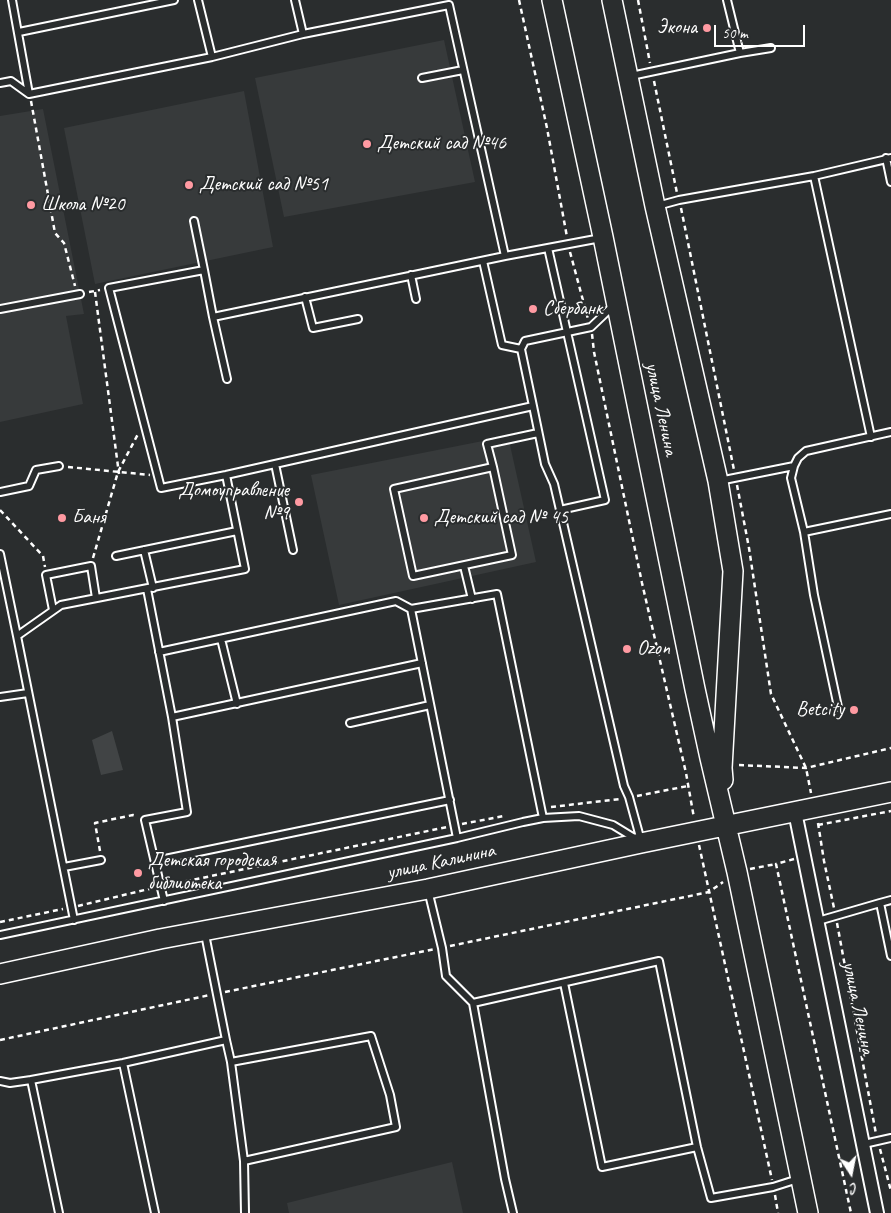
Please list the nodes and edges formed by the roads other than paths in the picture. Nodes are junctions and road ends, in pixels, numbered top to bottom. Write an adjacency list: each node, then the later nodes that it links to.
1 (12, 0): 9 (lane)
2 (174, 0): 9 (lane)
3 (198, 0): 13 (lane)
4 (295, 0): 10 (lane)
5 (552, 0): 24 (street, улица Ленина)
6 (612, 0): 15 (street, улица Ленина)
7 (727, 0): 12 (lane)
8 (449, 2): 10 (lane); 14 (lane)
9 (18, 32): 18 (lane)
10 (303, 34): 13 (lane)
11 (771, 48): 12 (lane)
12 (740, 54): 15 (lane)
13 (212, 57): 18 (lane)
14 (464, 70): 16 (lane); 26 (lane)
15 (628, 77): 22 (street, улица Ленина)
16 (422, 78)
17 (0, 84): 18 (lane)
18 (29, 94)
19 (888, 158): 20 (lane); 21 (lane)
20 (814, 176): 22 (lane); 43 (lane)
21 (891, 182)
22 (655, 206): 49 (street, улица Ленина)
23 (194, 221): 28 (lane)
24 (603, 237): 25 (lane); 33 (street, улица Ленина)
25 (548, 248): 26 (lane); 37 (lane)
26 (505, 256): 27 (lane)
27 (482, 261): 29 (lane); 38 (lane)
28 (204, 270): 35 (lane); 48 (lane)
29 (411, 276): 31 (lane); 32 (lane)
30 (80, 294): 34 (lane)
31 (306, 298): 35 (lane); 36 (lane)
32 (416, 298)
33 (616, 303): 37 (lane); 80 (street, улица Ленина)
34 (0, 310)
35 (213, 317): 39 (lane)
36 (358, 320)
37 (567, 332): 38 (lane); 51 (lane)
38 (520, 349): 40 (lane)
39 (228, 379)
40 (533, 406): 42 (lane); 44 (lane)
41 (891, 432): 43 (lane)
42 (538, 433): 47 (lane); 51 (lane)
43 (871, 437): 46 (lane)
44 (274, 464): 48 (lane); 56 (lane)
45 (59, 466): 50 (lane)
46 (794, 466): 49 (lane); 54 (lane)
47 (493, 467): 59 (lane); 59 (lane)
48 (226, 475): 53 (lane)
49 (726, 479): 80 (street, улица Ленина)
50 (0, 492)
51 (560, 510): 82 (lane)
52 (891, 514): 54 (lane)
53 (237, 531): 55 (lane); 60 (lane)
54 (804, 532): 73 (lane)
55 (144, 550): 58 (lane); 60 (lane)
56 (293, 550)
57 (0, 554): 65 (lane)
58 (116, 556)
59 (464, 566): 62 (lane)
60 (150, 588): 61 (lane); 67 (lane)
61 (96, 598): 63 (lane); 63 (lane)
62 (472, 599): 64 (lane); 79 (lane)
63 (53, 610): 65 (lane)
64 (411, 610): 66 (lane); 68 (lane)
65 (17, 636): 69 (lane)
66 (221, 638): 67 (lane); 71 (lane)
67 (160, 652): 74 (lane)
68 (422, 663): 71 (lane); 72 (lane)
69 (28, 693): 70 (lane); 85 (lane)
70 (0, 698)
71 (236, 704): 74 (lane)
72 (430, 705): 75 (lane); 77 (lane)
73 (838, 707)
74 (172, 717): 84 (lane)
75 (350, 723)
76 (891, 792): 78 (street, улица Калинина)
77 (450, 800): 81 (lane); 84 (lane)
78 (795, 812): 80 (street, улица Калинина); 91 (street, улица Ленина)
79 (543, 818): 81 (lane); 82 (lane)
80 (727, 826): 82 (street, улица Калинина); 107 (street, улица Ленина)
81 (457, 838): 88 (lane)
82 (641, 842): 86 (street, улица Калинина)
83 (102, 860): 85 (lane)
84 (154, 861): 88 (lane)
85 (64, 867): 90 (lane)
86 (428, 889): 92 (street, улица Калинина); 97 (lane)
87 (891, 900): 89 (lane)
88 (164, 901): 90 (lane)
89 (880, 903): 91 (lane); 94 (lane)
90 (74, 920): 93 (lane)
91 (818, 921): 104 (street, улица Ленина)
92 (204, 930): 95 (street, улица Калинина); 98 (lane)
93 (0, 935)
94 (891, 956)
95 (0, 974)
96 (564, 983): 97 (lane); 105 (lane); 105 (lane)
97 (473, 1003): 111 (lane)
98 (226, 1040): 99 (lane); 100 (lane)
99 (231, 1062): 106 (lane); 106 (lane)
100 (123, 1063): 101 (lane); 109 (lane)
101 (31, 1080): 102 (lane); 108 (lane)
102 (0, 1081)
103 (891, 1138): 104 (lane)
104 (864, 1144): 113 (street, улица Ленина)
105 (697, 1147): 107 (lane)
106 (244, 1161): 110 (lane)
107 (801, 1178): 112 (street, улица Ленина)
108 (59, 1213)
109 (155, 1213)
110 (245, 1213)
111 (513, 1213)
112 (808, 1213)
113 (878, 1213)

